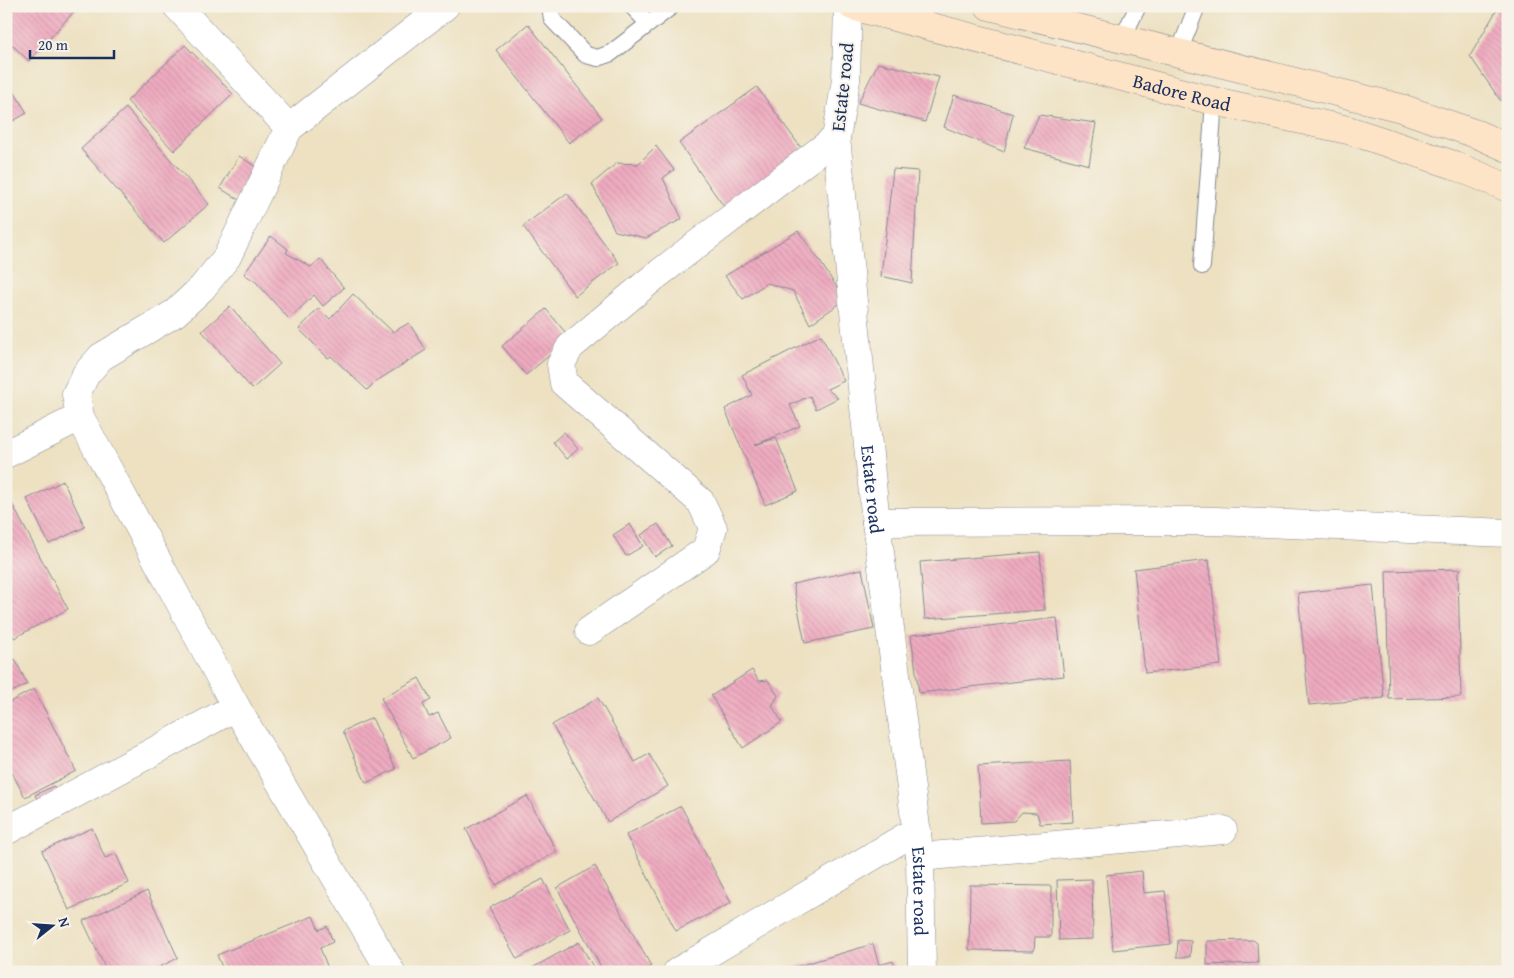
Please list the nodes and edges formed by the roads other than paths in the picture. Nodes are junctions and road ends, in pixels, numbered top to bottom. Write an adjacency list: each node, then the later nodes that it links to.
1 (177, 6): 14 (street)
2 (444, 6): 14 (street)
3 (550, 6): 10 (lane)
4 (632, 6): 10 (lane)
5 (672, 6): 10 (lane)
6 (850, 6): 13 (main road, Badore Road); 15 (street, Estate road)
7 (990, 6): 11 (main road, Badore Road)
8 (1138, 6): 11 (lane)
9 (1197, 6): 12 (lane)
10 (649, 24)
11 (1122, 39): 12 (main road, Badore Road)
12 (1178, 52): 16 (main road, Badore Road)
13 (1214, 100): 17 (main road, Badore Road); 18 (lane)
14 (289, 128): 19 (street)
15 (836, 138): 21 (street, Estate road); 23 (street)
16 (1508, 148)
17 (1508, 188)
18 (1202, 266)
19 (80, 417): 20 (street); 24 (street)
20 (6, 454)
21 (876, 522): 22 (street); 25 (street, Estate road)
22 (1508, 533)
23 (590, 630)
24 (236, 707): 27 (street); 29 (street)
25 (917, 830): 28 (street, Estate road); 30 (street)
26 (1223, 830): 28 (street)
27 (6, 831)
28 (920, 857): 31 (street, Estate road)
29 (391, 972)
30 (677, 972)
31 (922, 972)

